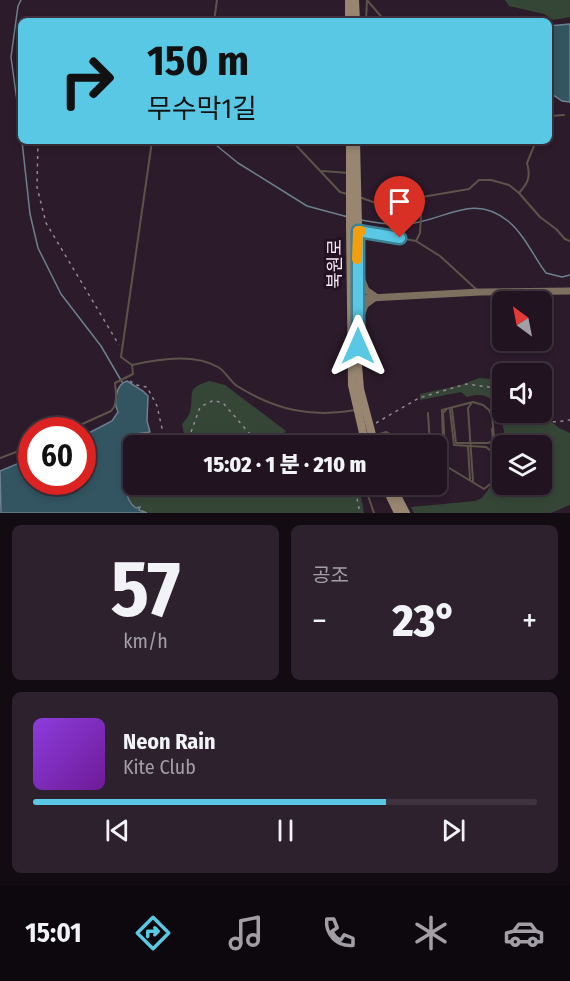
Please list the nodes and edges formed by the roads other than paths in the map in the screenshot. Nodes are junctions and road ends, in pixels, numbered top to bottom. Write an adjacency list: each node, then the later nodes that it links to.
1 (217, 0): 5 (lane)
2 (349, 0): 6 (main road)
3 (355, 0): 7 (main road)
4 (367, 0): 8 (lane); 9 (lane)
5 (214, 18)
6 (349, 18)
7 (356, 18)
8 (366, 18)
9 (383, 18)
10 (564, 115): 11 (lane)
11 (552, 116)
12 (152, 144): 30 (lane)
13 (295, 144): 17 (lane)
14 (350, 144): 18 (main road)
15 (357, 144): 18 (main road)
16 (536, 144): 19 (lane)
17 (321, 171): 18 (lane); 20 (lane)
18 (353, 178): 21 (main road, bridge)
19 (519, 193): 20 (lane); 23 (lane)
20 (422, 196): 22 (lane)
21 (355, 227): 22 (lane); 24 (main road, 북원로); 28 (main road, 북원로)
22 (416, 241): 26 (lane)
23 (570, 241)
24 (357, 268): 27 (street); 28 (main road, 북원로)
25 (570, 291): 26 (street)
26 (480, 292): 27 (street)
27 (379, 298): 28 (street); 29 (street)
28 (354, 299): 29 (main road, 북원로); 33 (main road, 북원로)
29 (358, 326): 37 (main road, 북원로)
30 (132, 365): 33 (lane); 35 (lane)
31 (471, 404): 32 (lane); 39 (lane); 41 (lane); 41 (lane); 45 (lane)
32 (451, 409): 40 (lane); 41 (lane)
33 (356, 410): 36 (main road, 북원로)
34 (428, 413): 38 (lane)
35 (96, 418)
36 (365, 435)
37 (368, 435)
38 (429, 435)
39 (443, 435)
40 (444, 435)
41 (470, 445): 45 (lane); 45 (lane)
42 (18, 452): 43 (lane)
43 (0, 459)
44 (447, 466): 45 (lane)
45 (471, 480)
46 (368, 495): 49 (lane)
47 (389, 495): 50 (main road)
48 (397, 495): 51 (main road)
49 (374, 513)
50 (398, 513)
51 (406, 513)

